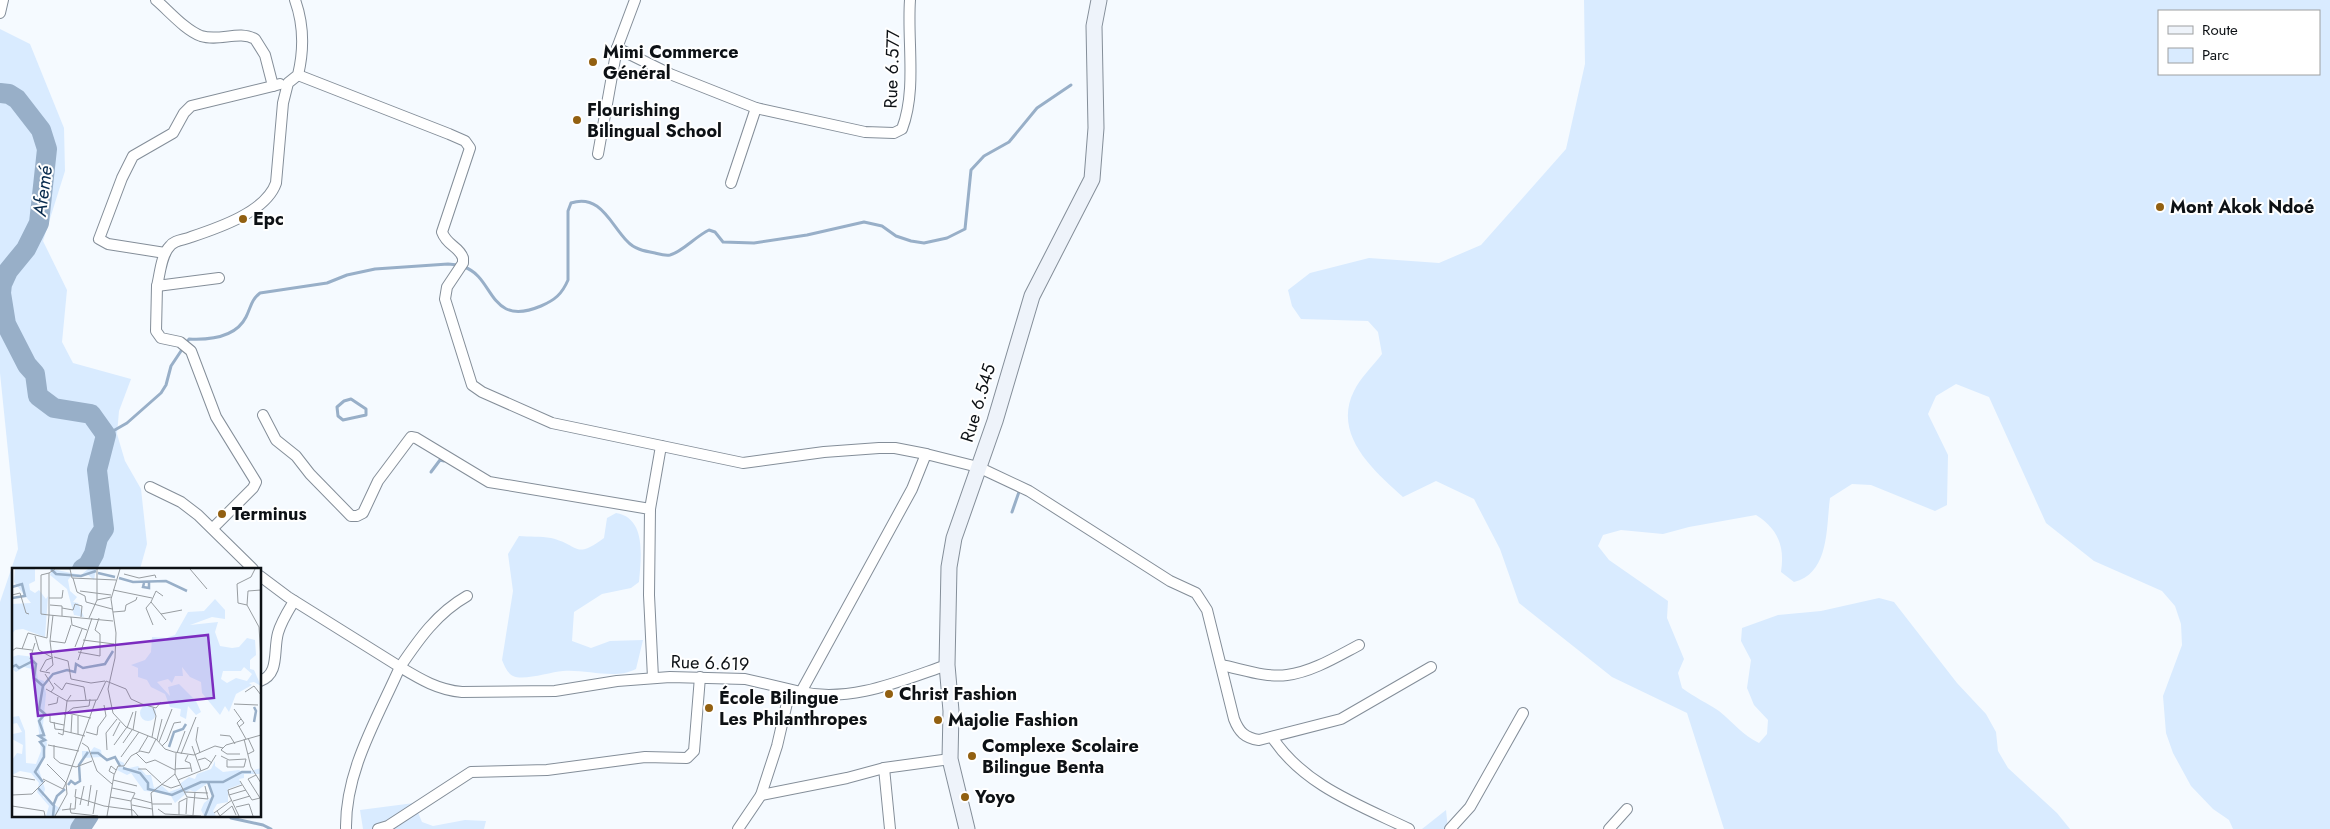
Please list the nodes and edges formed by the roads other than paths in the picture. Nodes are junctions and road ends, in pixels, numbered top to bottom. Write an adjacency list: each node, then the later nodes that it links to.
1 (4, 0): 7 (street)
2 (156, 0): 11 (street)
3 (295, 0): 9 (street)
4 (635, 0): 8 (street)
5 (910, 0): 12 (street, Rue 6.577)
6 (1099, 0): 21 (street, Rue 6.545)
7 (0, 13)
8 (617, 48): 12 (street); 13 (street)
9 (298, 75): 10 (street); 19 (street)
10 (288, 82): 11 (street); 15 (street)
11 (273, 86): 15 (street)
12 (756, 108): 14 (street)
13 (598, 154)
14 (731, 183)
15 (165, 253): 17 (street)
16 (219, 278): 17 (street)
17 (157, 286): 24 (street)
18 (263, 416): 23 (street)
19 (662, 446): 20 (street); 23 (street)
20 (926, 454): 21 (street); 38 (street)
21 (978, 467): 30 (street, Rue 6.545); 31 (street)
22 (150, 487): 24 (street)
23 (650, 509): 35 (street)
24 (214, 528): 25 (street)
25 (252, 568)
26 (261, 577): 28 (street, Rue 6.619)
27 (467, 596): 32 (street)
28 (294, 601): 32 (street, Rue 6.619); 36 (street)
29 (1359, 645): 31 (street)
30 (947, 665): 38 (street, Rue 6.619); 41 (street, Rue 6.545)
31 (1221, 665): 40 (street)
32 (400, 667): 35 (street, Rue 6.619); 46 (street)
33 (1431, 667): 40 (street)
34 (700, 677): 35 (street, Rue 6.619); 37 (street, Rue 6.619); 45 (street)
35 (654, 678)
36 (261, 681)
37 (790, 690): 38 (street, Rue 6.619); 43 (street)
38 (801, 692)
39 (1523, 713): 51 (street)
40 (1272, 737): 50 (street)
41 (950, 759): 42 (street); 49 (street, Rue 6.545)
42 (884, 768): 43 (street); 48 (street)
43 (761, 795): 47 (street)
44 (1627, 809): 52 (street)
45 (385, 828)
46 (346, 829)
47 (738, 829)
48 (890, 829)
49 (967, 829)
50 (1409, 829)
51 (1450, 829)
52 (1609, 829)

